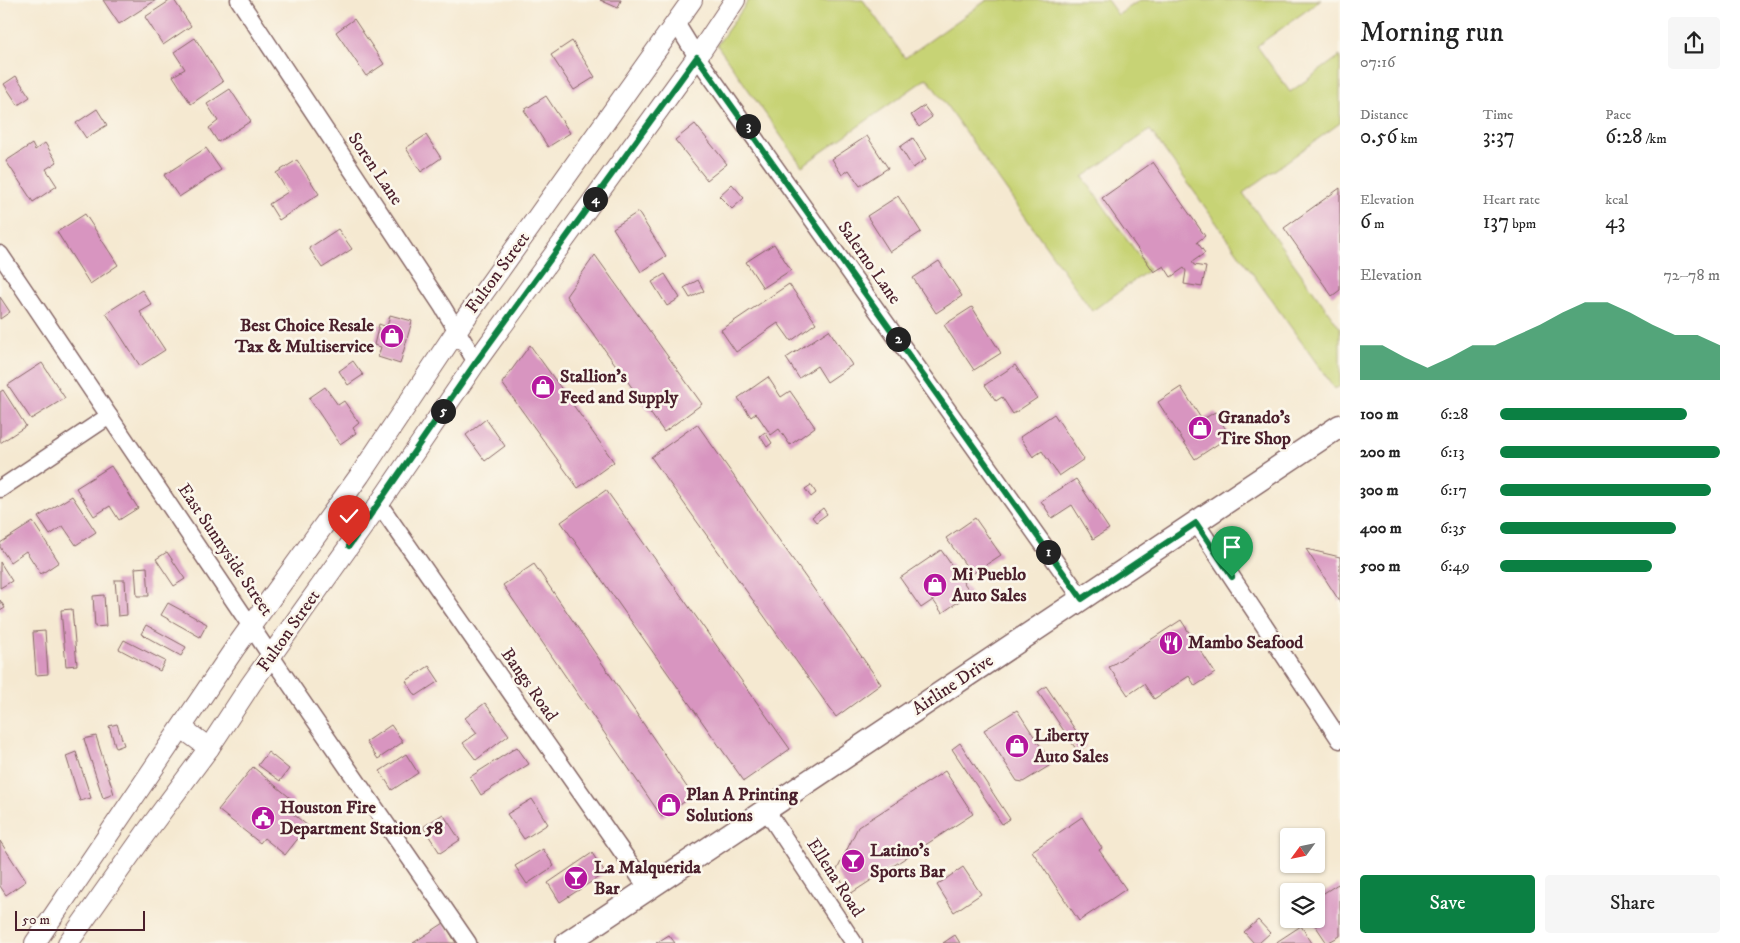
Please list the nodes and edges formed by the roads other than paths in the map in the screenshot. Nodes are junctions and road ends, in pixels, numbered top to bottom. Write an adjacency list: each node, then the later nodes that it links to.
1 (239, 0): 7 (street, Soren Lane)
2 (692, 0): 4 (street, Fulton Street)
3 (735, 0): 5 (street, Fulton Street)
4 (676, 23): 5 (street, Salerno Lane); 7 (street, Fulton Street)
5 (697, 57): 8 (street, Fulton Street); 14 (street, Salerno Lane)
6 (0, 254): 9 (street, East Sunnyside Street)
7 (457, 330): 8 (street, Soren Lane); 15 (street, Fulton Street)
8 (476, 362): 12 (street, Fulton Street)
9 (110, 416): 11 (street); 15 (street, East Sunnyside Street)
10 (1340, 426): 13 (main road, Airline Drive)
11 (0, 489)
12 (379, 504): 16 (street, Fulton Street); 21 (street, Bangs Road)
13 (1196, 523): 14 (main road, Airline Drive); 18 (street)
14 (1082, 599): 20 (main road, Airline Drive)
15 (252, 626): 16 (street, East Sunnyside Street); 17 (street, Fulton Street)
16 (271, 655): 19 (street, Fulton Street); 24 (street, East Sunnyside Street)
17 (182, 728): 19 (street); 22 (street, Fulton Street)
18 (1340, 740)
19 (209, 748): 23 (street, Fulton Street)
20 (766, 810): 21 (main road, Airline Drive); 26 (street, Ellena Road)
21 (648, 889): 25 (main road, Airline Drive)
22 (35, 943)
23 (68, 943)
24 (468, 943)
25 (567, 943)
26 (854, 943)

